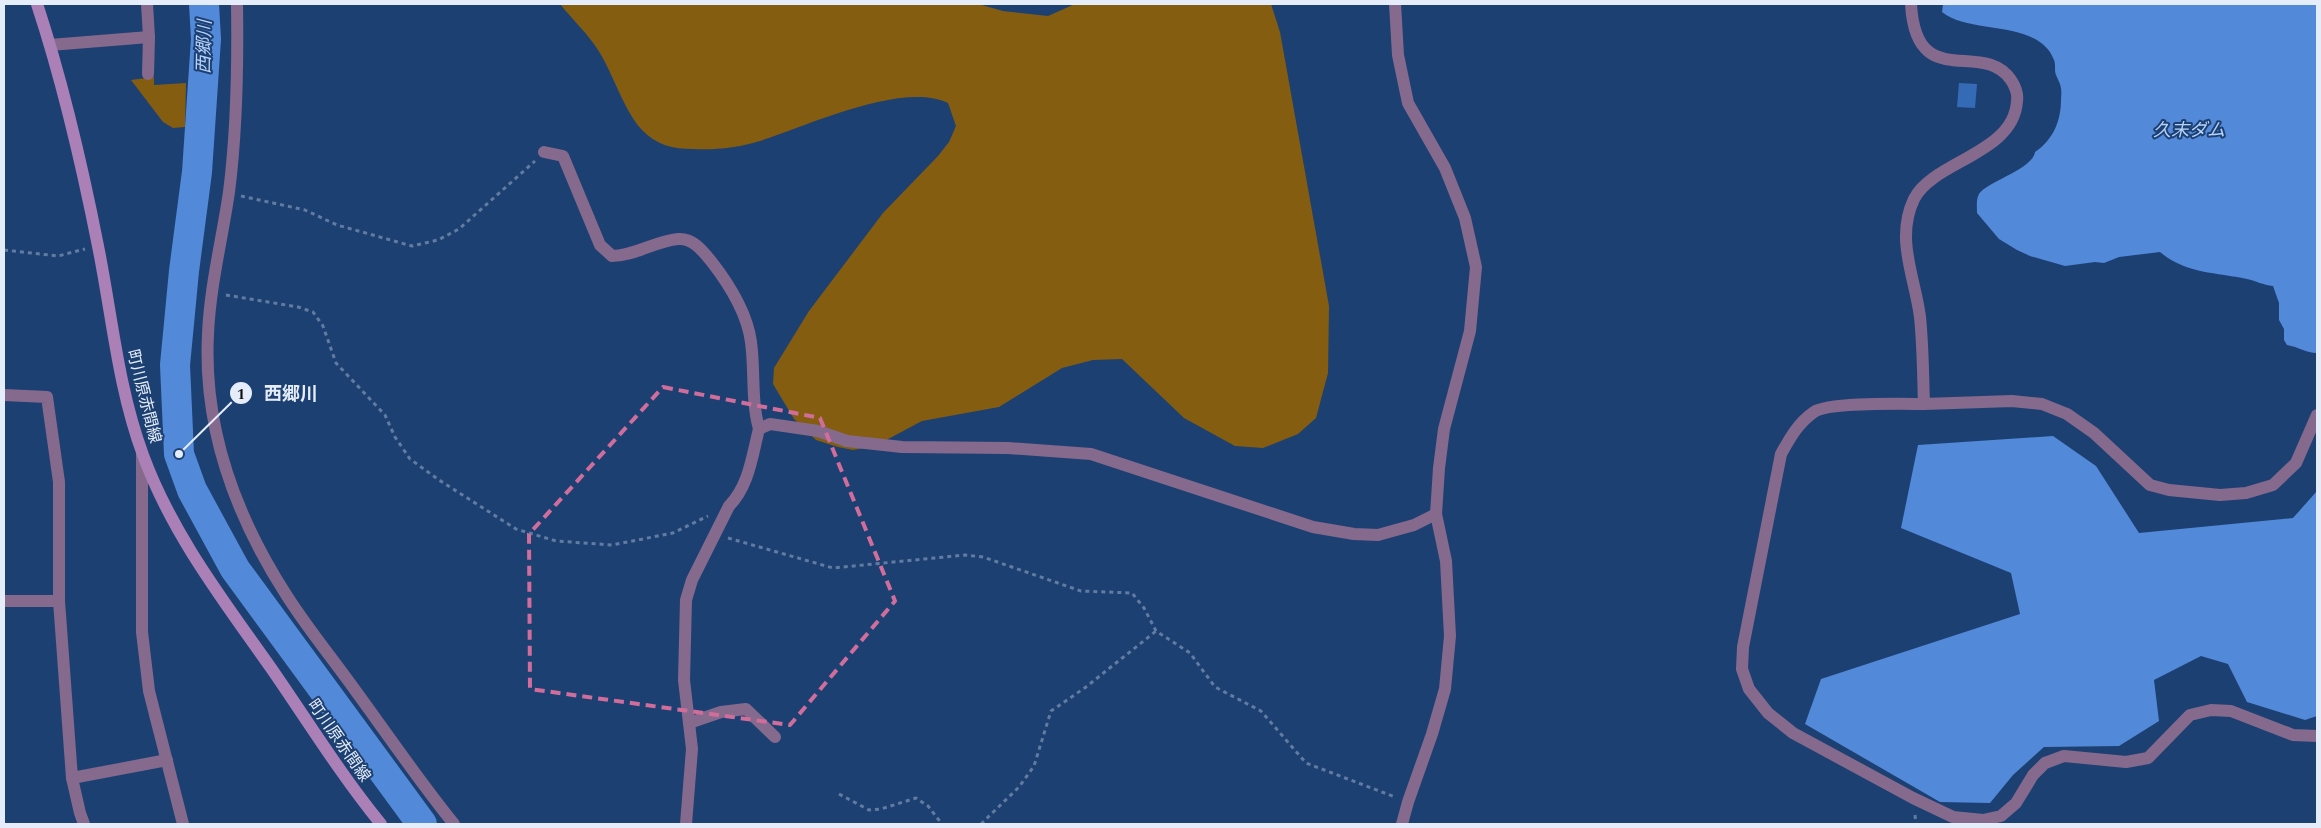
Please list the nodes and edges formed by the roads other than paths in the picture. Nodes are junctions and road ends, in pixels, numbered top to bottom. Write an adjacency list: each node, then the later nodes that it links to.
1 (37, 4): 7 (main road, 町川原赤間線)
2 (147, 4): 6 (street)
3 (237, 4): 26 (street)
4 (1395, 4): 15 (street)
5 (1911, 4): 11 (street)
6 (149, 38): 7 (street); 8 (street)
7 (50, 45): 14 (main road, 町川原赤間線)
8 (148, 74)
9 (544, 152): 13 (street)
10 (4, 395): 17 (street)
11 (1924, 404): 12 (street); 19 (street)
12 (2317, 414)
13 (759, 429): 15 (street); 18 (street)
14 (142, 453): 21 (street); 25 (main road, 町川原赤間線)
15 (1436, 514): 28 (street)
16 (4, 601): 17 (street)
17 (59, 601): 22 (street)
18 (689, 723): 20 (street); 27 (street)
19 (2317, 736)
20 (775, 737)
21 (167, 760): 22 (street); 24 (street)
22 (72, 778): 23 (street)
23 (84, 824)
24 (183, 824)
25 (381, 824)
26 (454, 824)
27 (686, 824)
28 (1402, 824)

